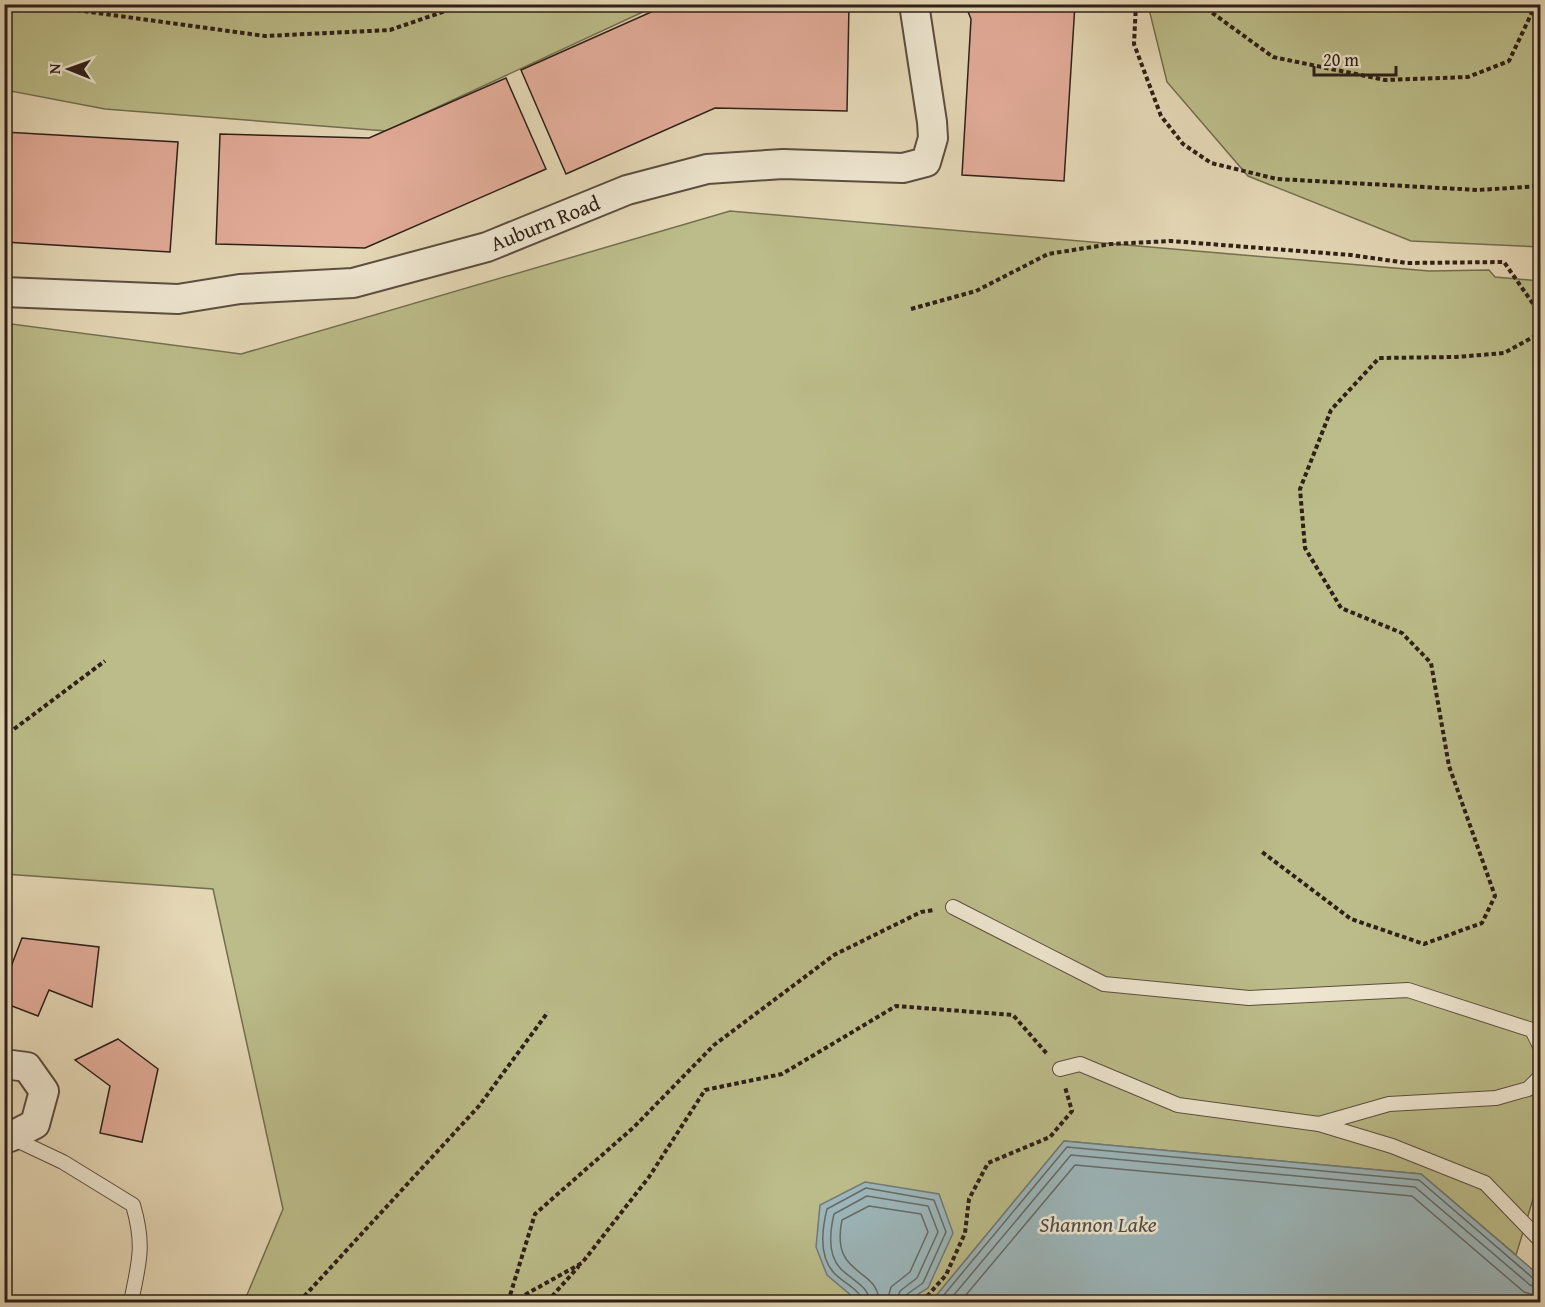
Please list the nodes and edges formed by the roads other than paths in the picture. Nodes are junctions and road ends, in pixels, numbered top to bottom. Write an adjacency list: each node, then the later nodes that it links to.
1 (914, 4): 2 (street, Auburn Road)
2 (4, 292)
3 (953, 906): 4 (lane)
4 (1540, 1046)
5 (4, 1064): 9 (street)
6 (1060, 1069): 8 (lane)
7 (1540, 1077): 8 (lane)
8 (1319, 1124): 10 (lane)
9 (7, 1137): 11 (lane)
10 (1540, 1240)
11 (131, 1302)

